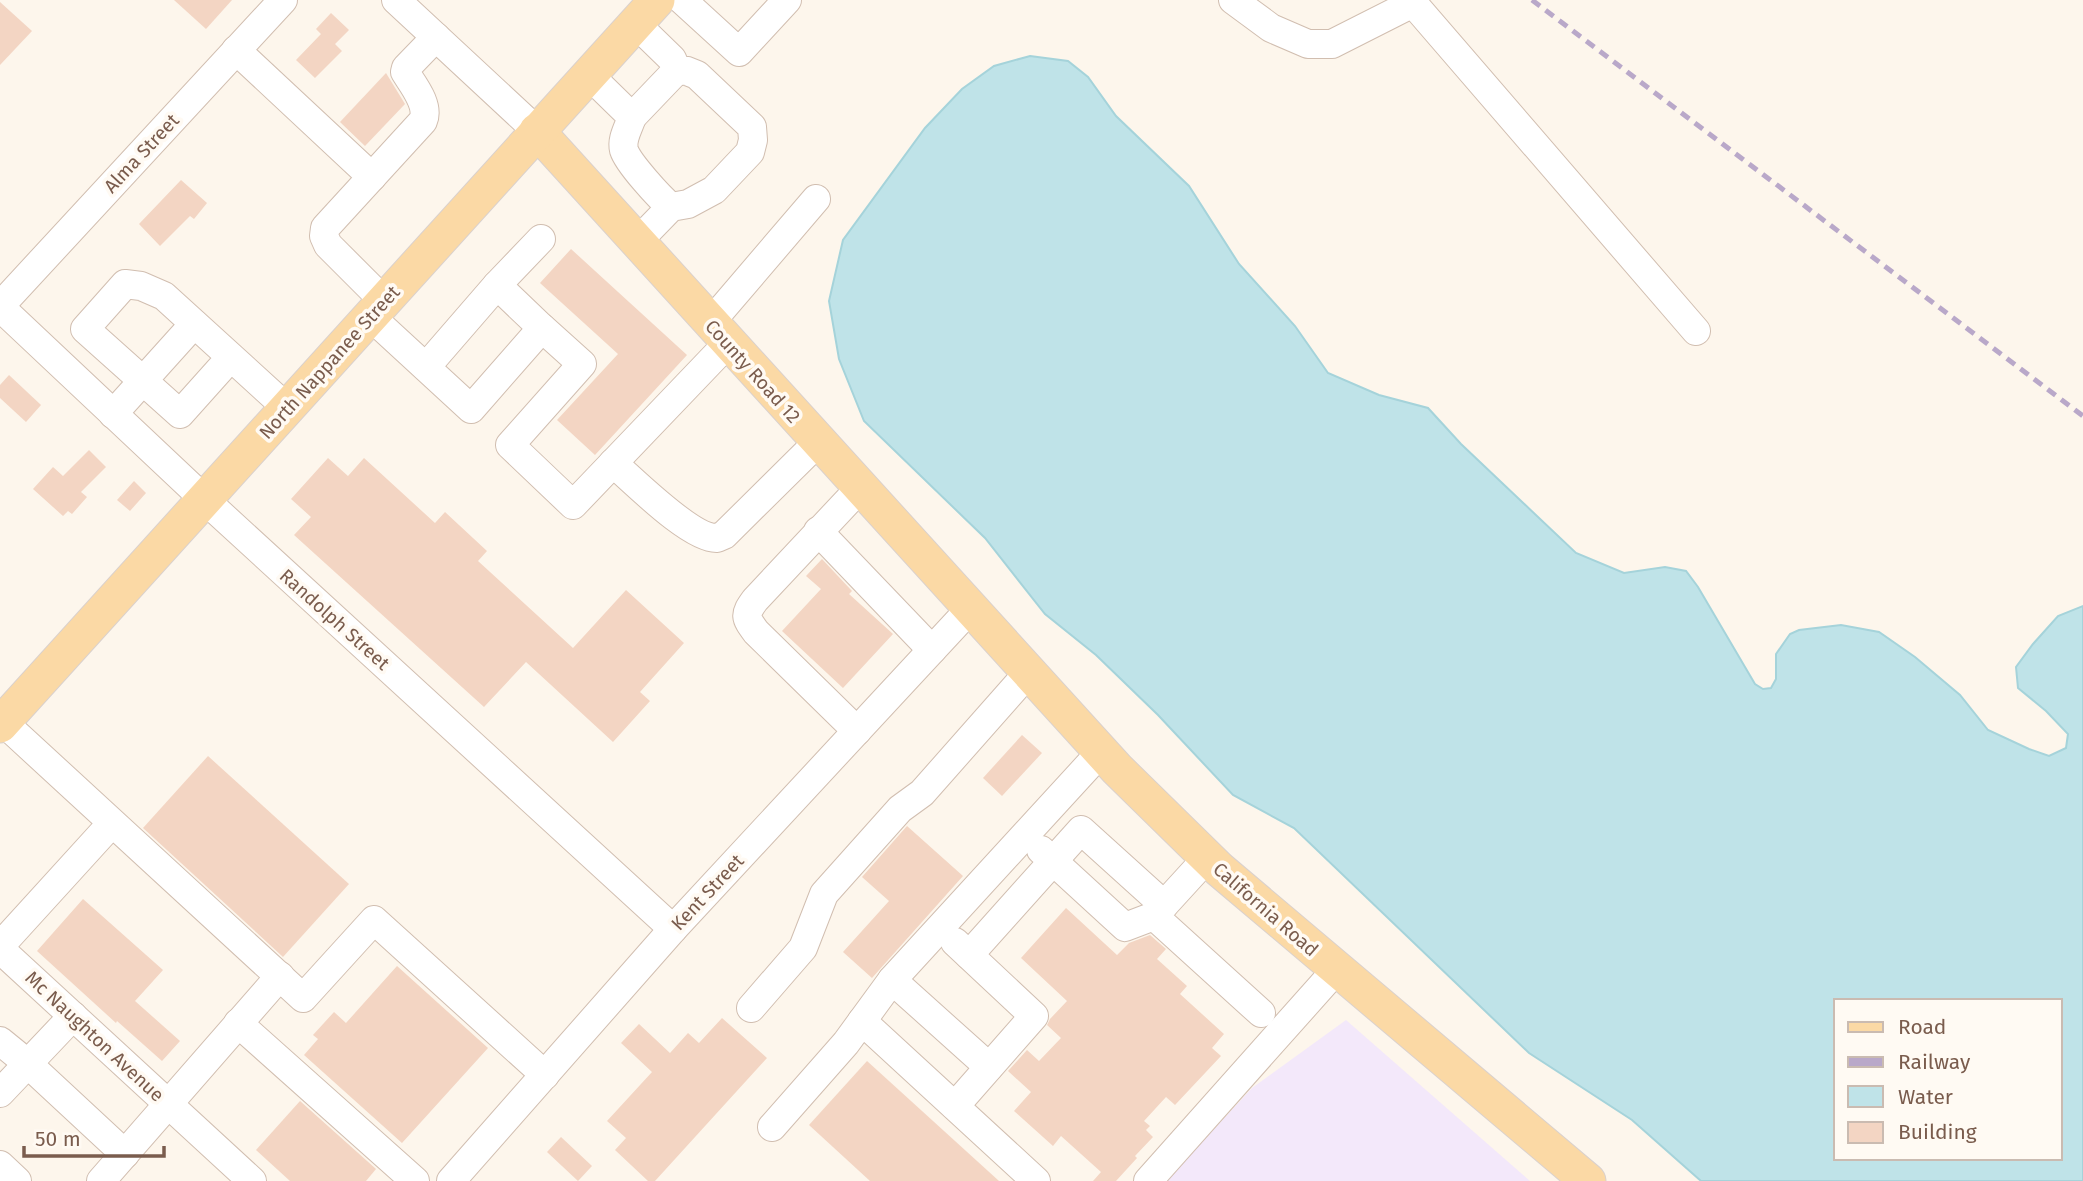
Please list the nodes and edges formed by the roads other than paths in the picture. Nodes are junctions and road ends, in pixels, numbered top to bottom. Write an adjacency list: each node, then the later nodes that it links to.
1 (283, 0): 9 (street, Alma Street)
2 (396, 0): 8 (street)
3 (682, 0): 4 (street)
4 (787, 0)
5 (1233, 0): 6 (street)
6 (1411, 2): 24 (street)
7 (647, 12): 10 (street); 11 (main road, North Nappanee Street)
8 (436, 37): 13 (street); 14 (street)
9 (236, 50): 14 (street); 20 (street, Alma Street)
10 (677, 70): 12 (street); 16 (street)
11 (589, 75): 12 (street); 13 (main road, North Nappanee Street)
12 (632, 117): 16 (street)
13 (537, 131): 18 (main road, County Road 12); 21 (main road, North Nappanee Street)
14 (372, 177): 21 (street)
15 (816, 199): 25 (street)
16 (671, 206): 18 (street)
17 (541, 239): 19 (street)
18 (636, 242): 25 (main road, County Road 12)
19 (497, 285): 23 (street); 27 (street)
20 (0, 307): 30 (street, Randolph Street)
21 (377, 308): 27 (street); 29 (main road, North Nappanee Street)
22 (194, 324): 26 (street); 28 (street); 28 (street)
23 (542, 328): 27 (street); 32 (street)
24 (1696, 331)
25 (719, 333): 31 (main road, County Road 12); 32 (street)
26 (231, 357): 28 (street); 29 (street)
27 (426, 367)
28 (144, 380): 30 (street)
29 (287, 408): 34 (main road, North Nappanee Street)
30 (113, 414): 34 (street, Randolph Street)
31 (818, 442): 32 (street); 33 (main road, County Road 12)
32 (613, 463)
33 (860, 488): 35 (street); 36 (main road, County Road 12)
34 (205, 500): 39 (main road, North Nappanee Street); 48 (street, Randolph Street)
35 (818, 531): 37 (street); 40 (street)
36 (970, 609): 37 (street, Kent Street); 38 (main road, California Road)
37 (932, 650): 40 (street, Kent Street)
38 (1028, 673): 41 (main road, California Road); 54 (street)
39 (1, 723): 42 (street)
40 (857, 731): 48 (street, Kent Street)
41 (1101, 752): 43 (street); 44 (main road, California Road)
42 (112, 823): 49 (street); 52 (street)
43 (1025, 835): 45 (street); 47 (street)
44 (1207, 858): 46 (street); 51 (main road, California Road)
45 (1054, 861): 46 (street); 46 (street); 50 (street)
46 (1159, 910): 55 (street)
47 (940, 928): 50 (street); 53 (street)
48 (673, 929): 62 (street, Kent Street)
49 (0, 948): 56 (street, Mc Naughton Avenue)
50 (969, 955): 61 (street)
51 (1336, 970): 75 (street); 76 (main road, California Road)
52 (280, 976): 58 (street); 62 (street)
53 (892, 980): 57 (street); 61 (street)
54 (751, 1008)
55 (1261, 1013)
56 (73, 1016): 60 (street); 64 (street, Mc Naughton Avenue)
57 (862, 1021): 65 (street); 66 (street)
58 (238, 1023): 64 (street); 72 (street)
59 (0, 1041): 60 (street)
60 (27, 1063): 63 (street); 67 (street)
61 (989, 1067): 65 (street)
62 (545, 1075): 73 (street, Kent Street)
63 (0, 1094)
64 (167, 1103): 67 (street); 71 (street, Mc Naughton Avenue)
65 (955, 1106): 74 (street)
66 (772, 1127)
67 (125, 1154): 70 (street)
68 (0, 1165): 69 (street)
69 (17, 1181)
70 (101, 1181)
71 (252, 1181)
72 (415, 1181)
73 (451, 1181)
74 (1036, 1181)
75 (1148, 1181)
76 (1588, 1181)

